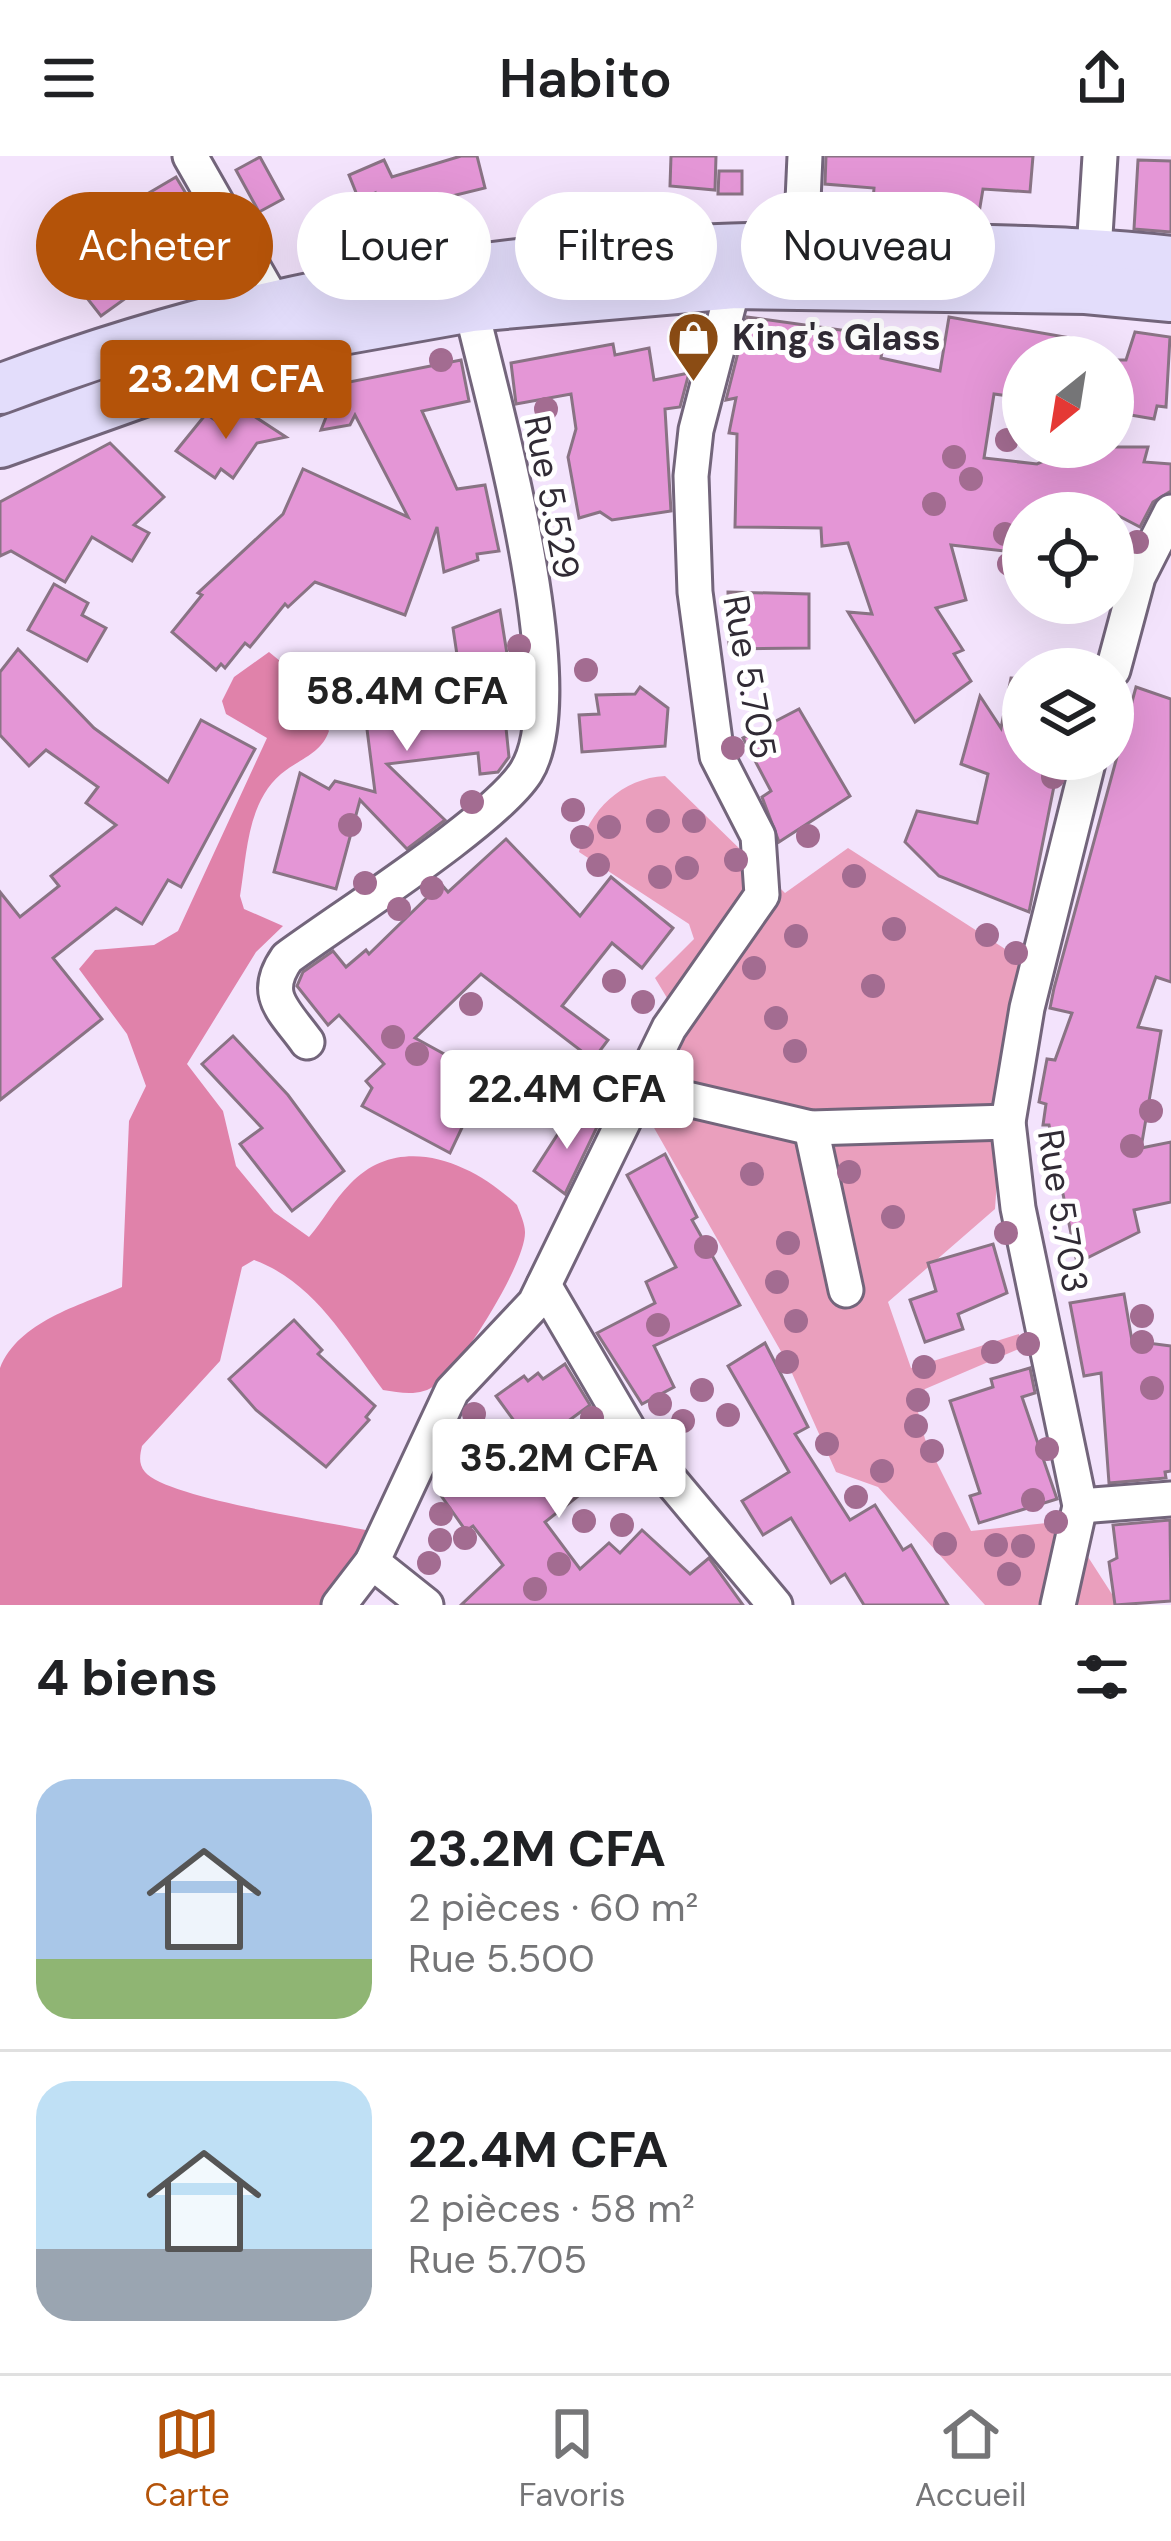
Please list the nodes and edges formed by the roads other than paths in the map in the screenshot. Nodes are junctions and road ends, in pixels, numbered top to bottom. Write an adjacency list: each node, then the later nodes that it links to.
1 (190, 156): 15 (street)
2 (806, 156): 4 (street)
3 (1100, 156): 6 (street)
4 (804, 192)
5 (995, 249): 6 (main road)
6 (1094, 251): 8 (main road)
7 (741, 252): 9 (main road)
8 (1171, 261)
9 (491, 284)
10 (734, 284): 11 (main road); 12 (main road); 22 (street, Rue 5.705)
11 (491, 287)
12 (1171, 297)
13 (399, 300): 15 (main road)
14 (469, 300): 21 (street, Rue 5.529)
15 (285, 322): 16 (main road); 17 (main road)
16 (0, 389)
17 (0, 442)
18 (1171, 512): 19 (street)
19 (1119, 648)
20 (1084, 780): 23 (street, Rue 5.703)
21 (307, 1042)
22 (640, 1088): 24 (street); 25 (street, Rue 5.705)
23 (1008, 1122): 24 (street); 28 (street, Rue 5.703)
24 (811, 1128): 26 (street)
25 (544, 1286): 29 (street, Rue 5.705); 32 (street)
26 (847, 1290)
27 (1171, 1499): 28 (street)
28 (1080, 1506): 33 (street, Rue 5.703)
29 (372, 1562): 30 (street, Rue 5.705); 31 (street)
30 (340, 1605)
31 (426, 1605)
32 (775, 1605)
33 (1058, 1605)

